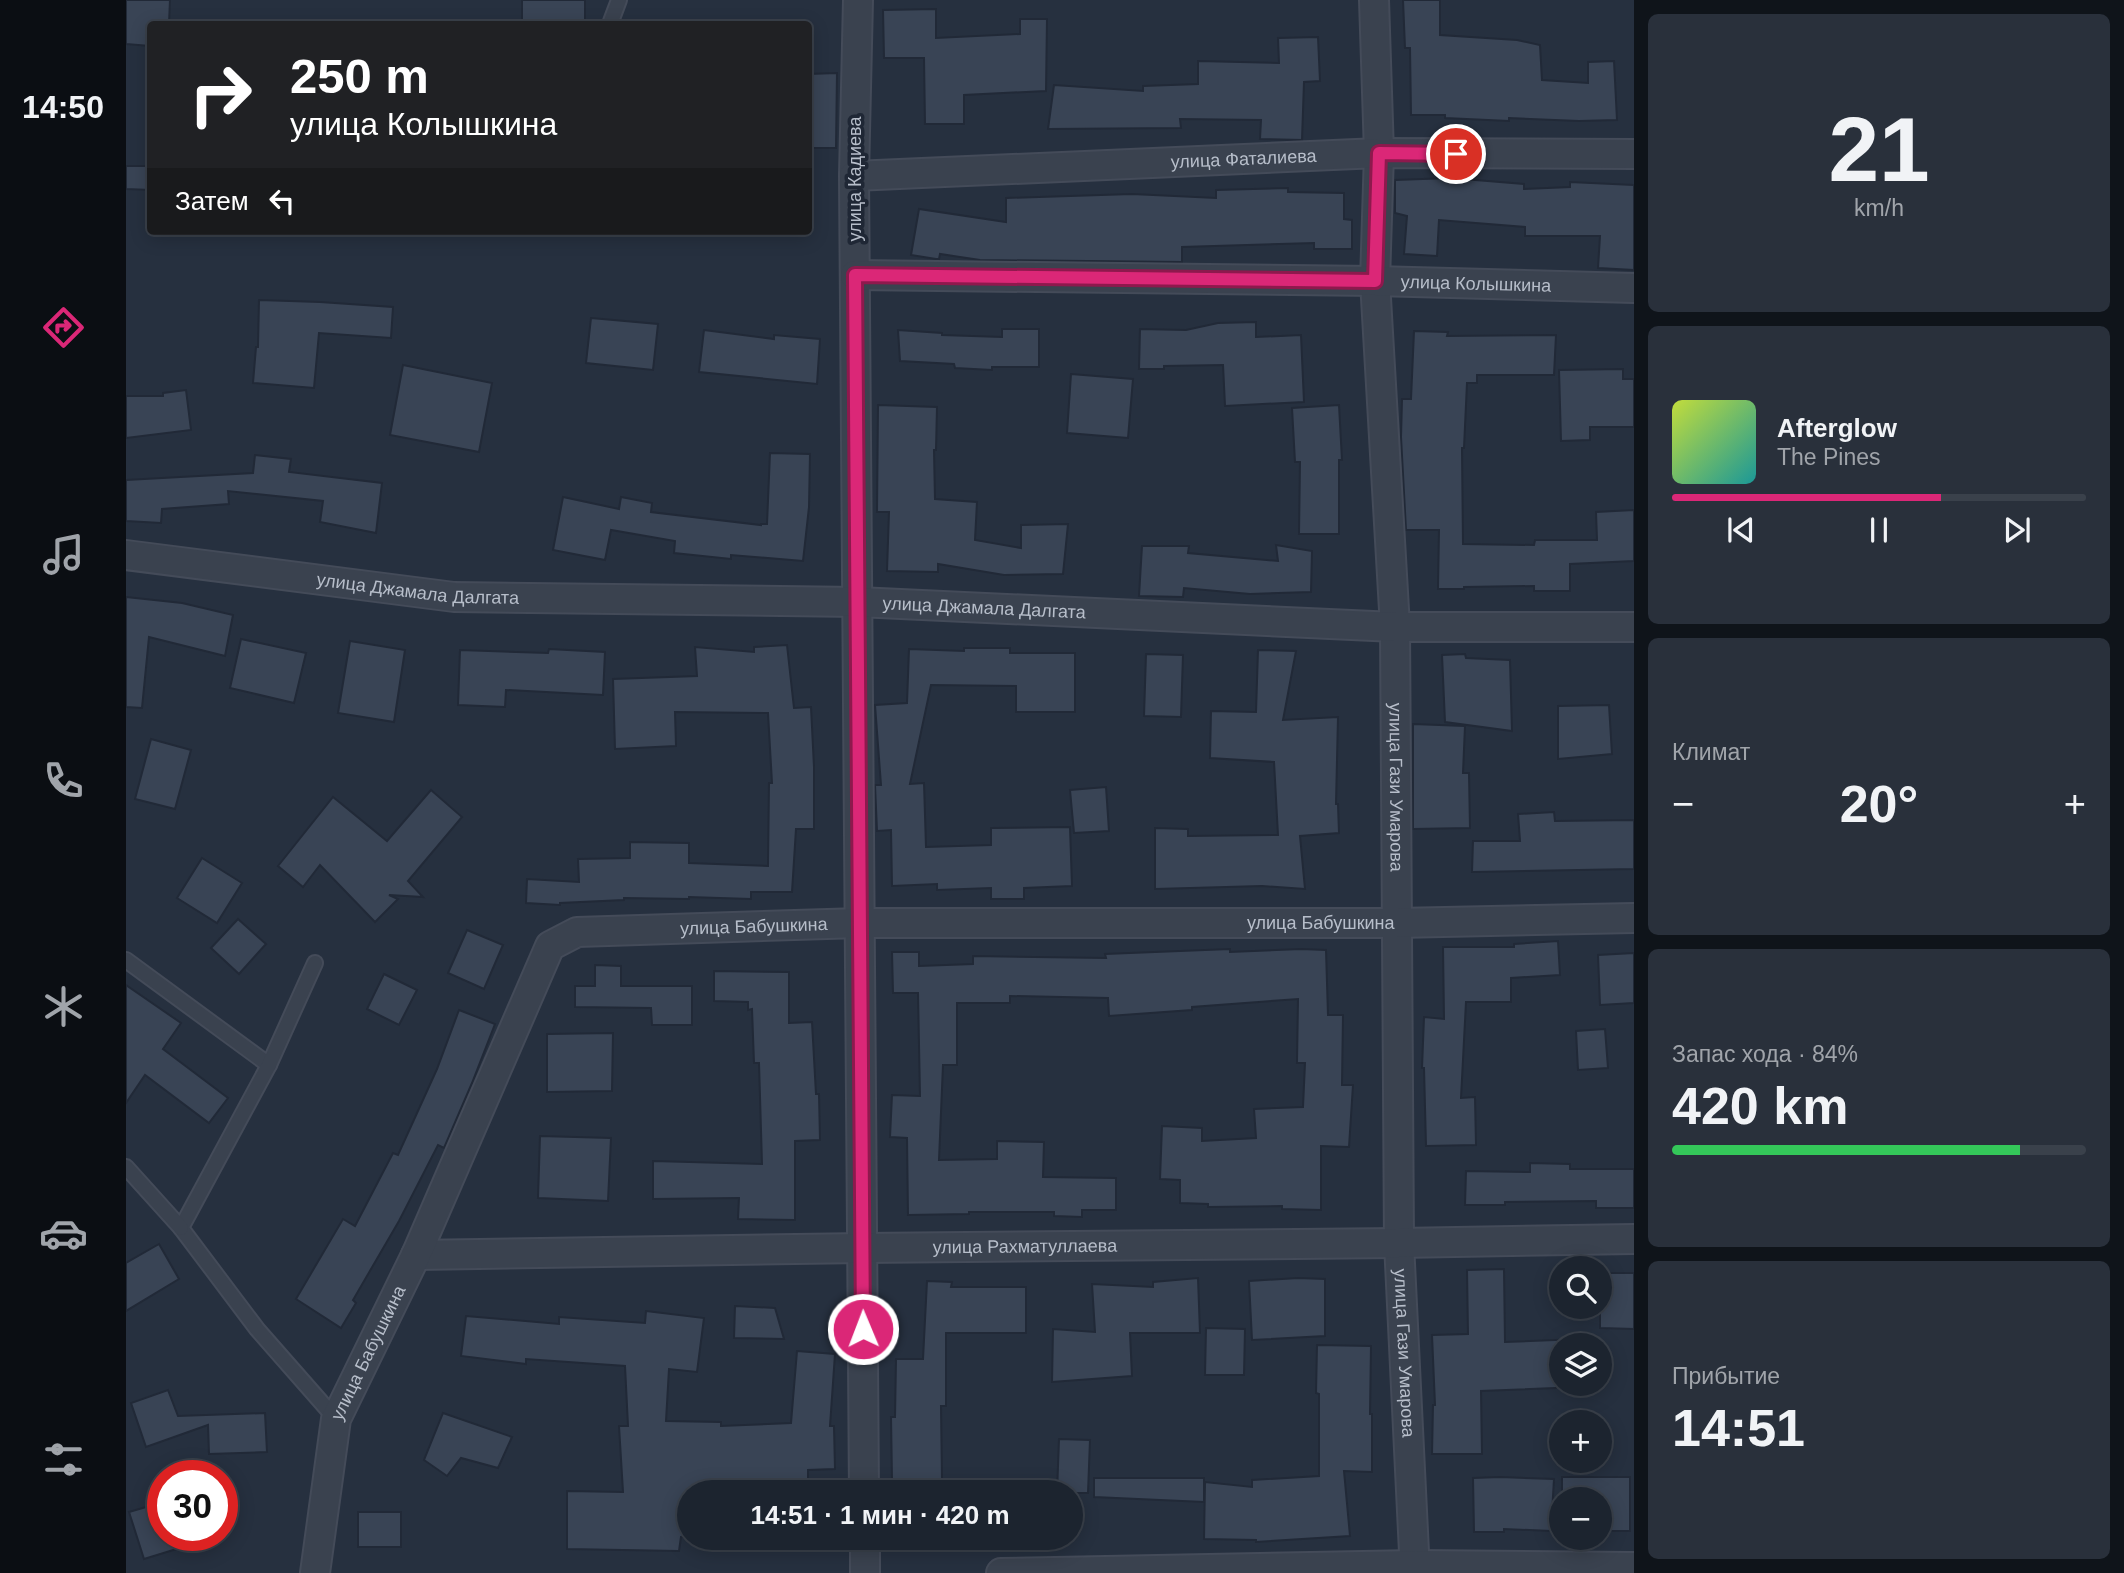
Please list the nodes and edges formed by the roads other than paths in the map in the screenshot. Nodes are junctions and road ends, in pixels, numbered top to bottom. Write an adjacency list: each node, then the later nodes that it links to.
1 (619, 0): 4 (lane)
2 (858, 0): 7 (street, улица Кадиева)
3 (1374, 0): 5 (street, улица Гази Умарова)
4 (611, 21)
5 (1379, 153): 6 (street, улица Фаталиева); 7 (street, улица Фаталиева); 9 (street, улица Гази Умарова)
6 (1634, 155)
7 (854, 176): 8 (street, улица Кадиева)
8 (855, 275): 9 (street, улица Колышкина); 12 (street, улица Кадиева)
9 (1375, 281): 10 (street, улица Колышкина); 13 (street, улица Гази Умарова)
10 (1634, 288)
11 (126, 555): 12 (street, улица Джамала Далгата)
12 (858, 602): 13 (street, улица Джамала Далгата); 16 (street, улица Кадиева)
13 (1395, 627): 14 (street, улица Джамала Далгата); 17 (street, улица Гази Умарова)
14 (1634, 627)
15 (1634, 918): 17 (street, улица Бабушкина)
16 (860, 923): 17 (street, улица Бабушкина); 25 (street, улица Кадиева); 26 (street, улица Бабушкина)
17 (1397, 923): 24 (street, улица Гази Умарова)
18 (126, 960): 20 (lane)
19 (315, 963): 20 (lane)
20 (269, 1065): 22 (lane)
21 (126, 1167): 22 (lane)
22 (181, 1228): 27 (lane)
23 (1634, 1239): 24 (street, улица Рахматуллаева)
24 (1399, 1243): 25 (street, улица Рахматуллаева); 31 (street, улица Гази Умарова)
25 (863, 1248): 26 (street, улица Рахматуллаева); 28 (street, улица Кадиева)
26 (416, 1255): 27 (street, улица Бабушкина)
27 (336, 1419): 32 (street, улица Бабушкина)
28 (864, 1480)
29 (865, 1550): 33 (street)
30 (1634, 1567): 31 (street)
31 (1415, 1569): 34 (street)
32 (315, 1573)
33 (865, 1573)
34 (1001, 1573)

